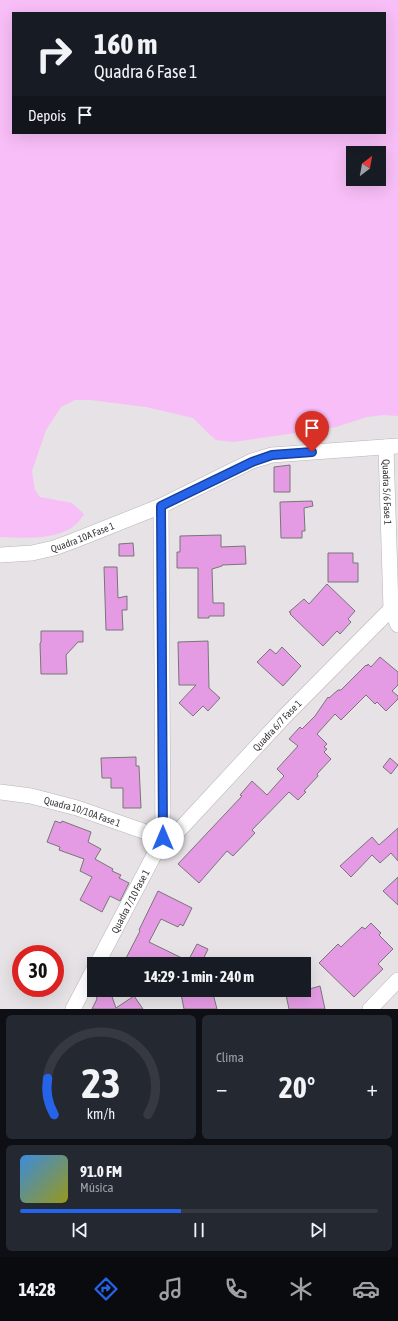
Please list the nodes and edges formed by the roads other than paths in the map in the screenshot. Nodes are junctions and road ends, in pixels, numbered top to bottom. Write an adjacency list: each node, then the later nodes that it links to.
1 (392, 446): 2 (street, Quadra 10A Fase 1); 4 (street, Quadra 5/6 Fase 1)
2 (161, 506): 3 (street, Quadra 10A Fase 1); 7 (street)
3 (0, 556)
4 (391, 609): 5 (street); 7 (street, Quadra 6/7 Fase 1)
5 (398, 625)
6 (0, 792): 7 (street, Quadra 10/10A Fase 1)
7 (163, 838): 8 (street, Quadra 7/10 Fase 1)
8 (101, 957)
9 (398, 980): 12 (street)
10 (87, 982): 11 (street)
11 (73, 1009)
12 (370, 1009)

